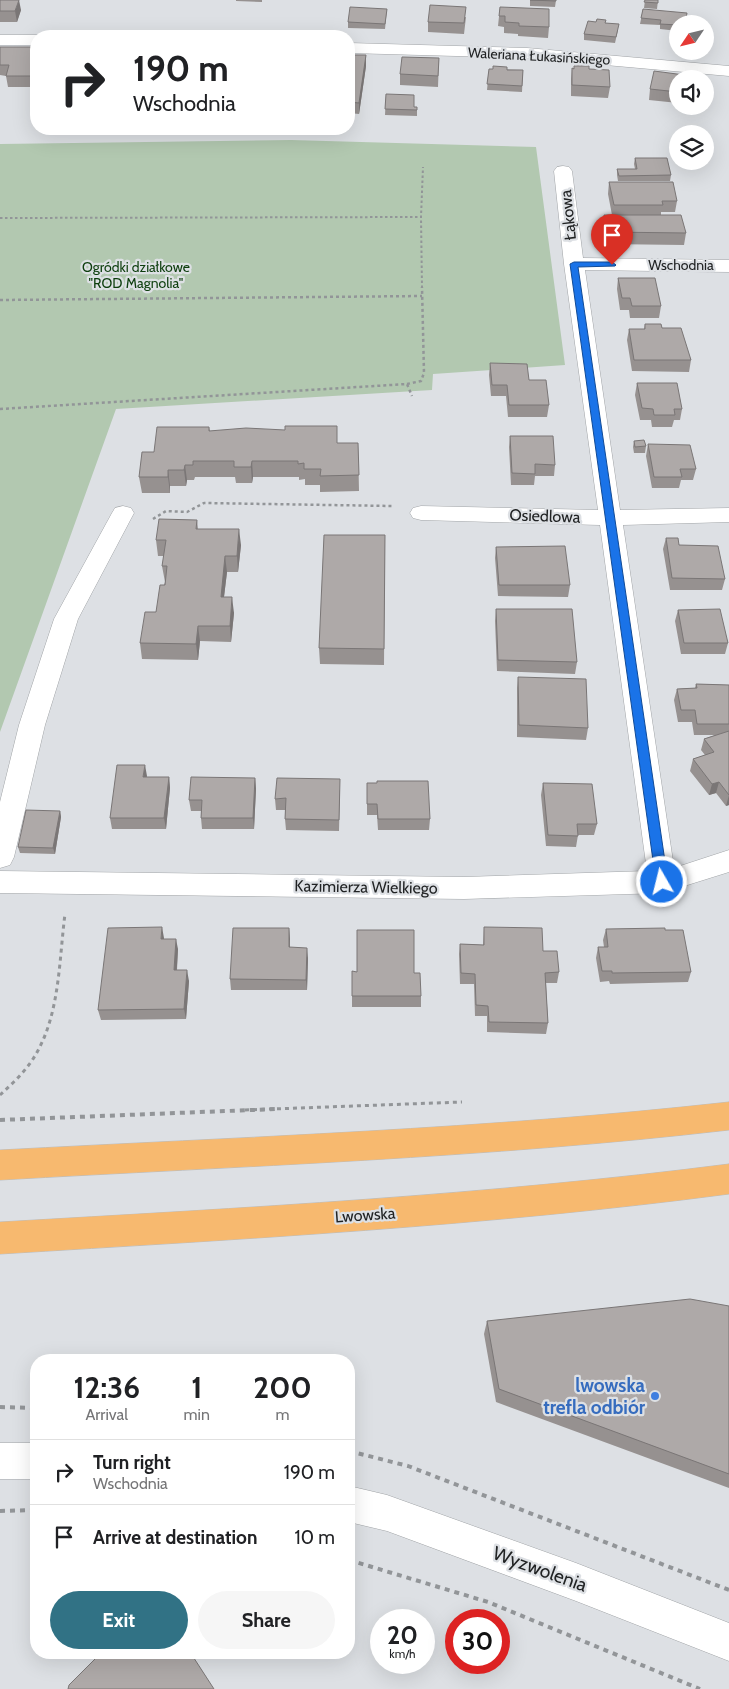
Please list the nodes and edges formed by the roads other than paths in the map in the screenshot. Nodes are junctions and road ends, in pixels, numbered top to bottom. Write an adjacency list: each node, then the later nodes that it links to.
1 (0, 40): 2 (street)
2 (30, 40)
3 (355, 48): 4 (street, Waleriana Łukasińskiego)
4 (729, 71)
5 (563, 171): 6 (street, Łąkowa)
6 (574, 264): 7 (street, Wschodnia); 11 (street, Łąkowa)
7 (729, 266)
8 (411, 509): 11 (street, Osiedlowa)
9 (123, 512): 12 (street)
10 (729, 515): 11 (street, Osiedlowa)
11 (611, 518): 15 (street, Łąkowa)
12 (0, 857)
13 (729, 861): 15 (street, Kazimierza Wielkiego)
14 (0, 882): 15 (street, Kazimierza Wielkiego)
15 (662, 882)
16 (729, 1116): 17 (main road)
17 (0, 1165)
18 (729, 1179): 19 (main road, Lwowska)
19 (0, 1238)
20 (30, 1461): 21 (street)
21 (0, 1462)
22 (355, 1505): 23 (street, Wyzwolenia)
23 (729, 1642)

